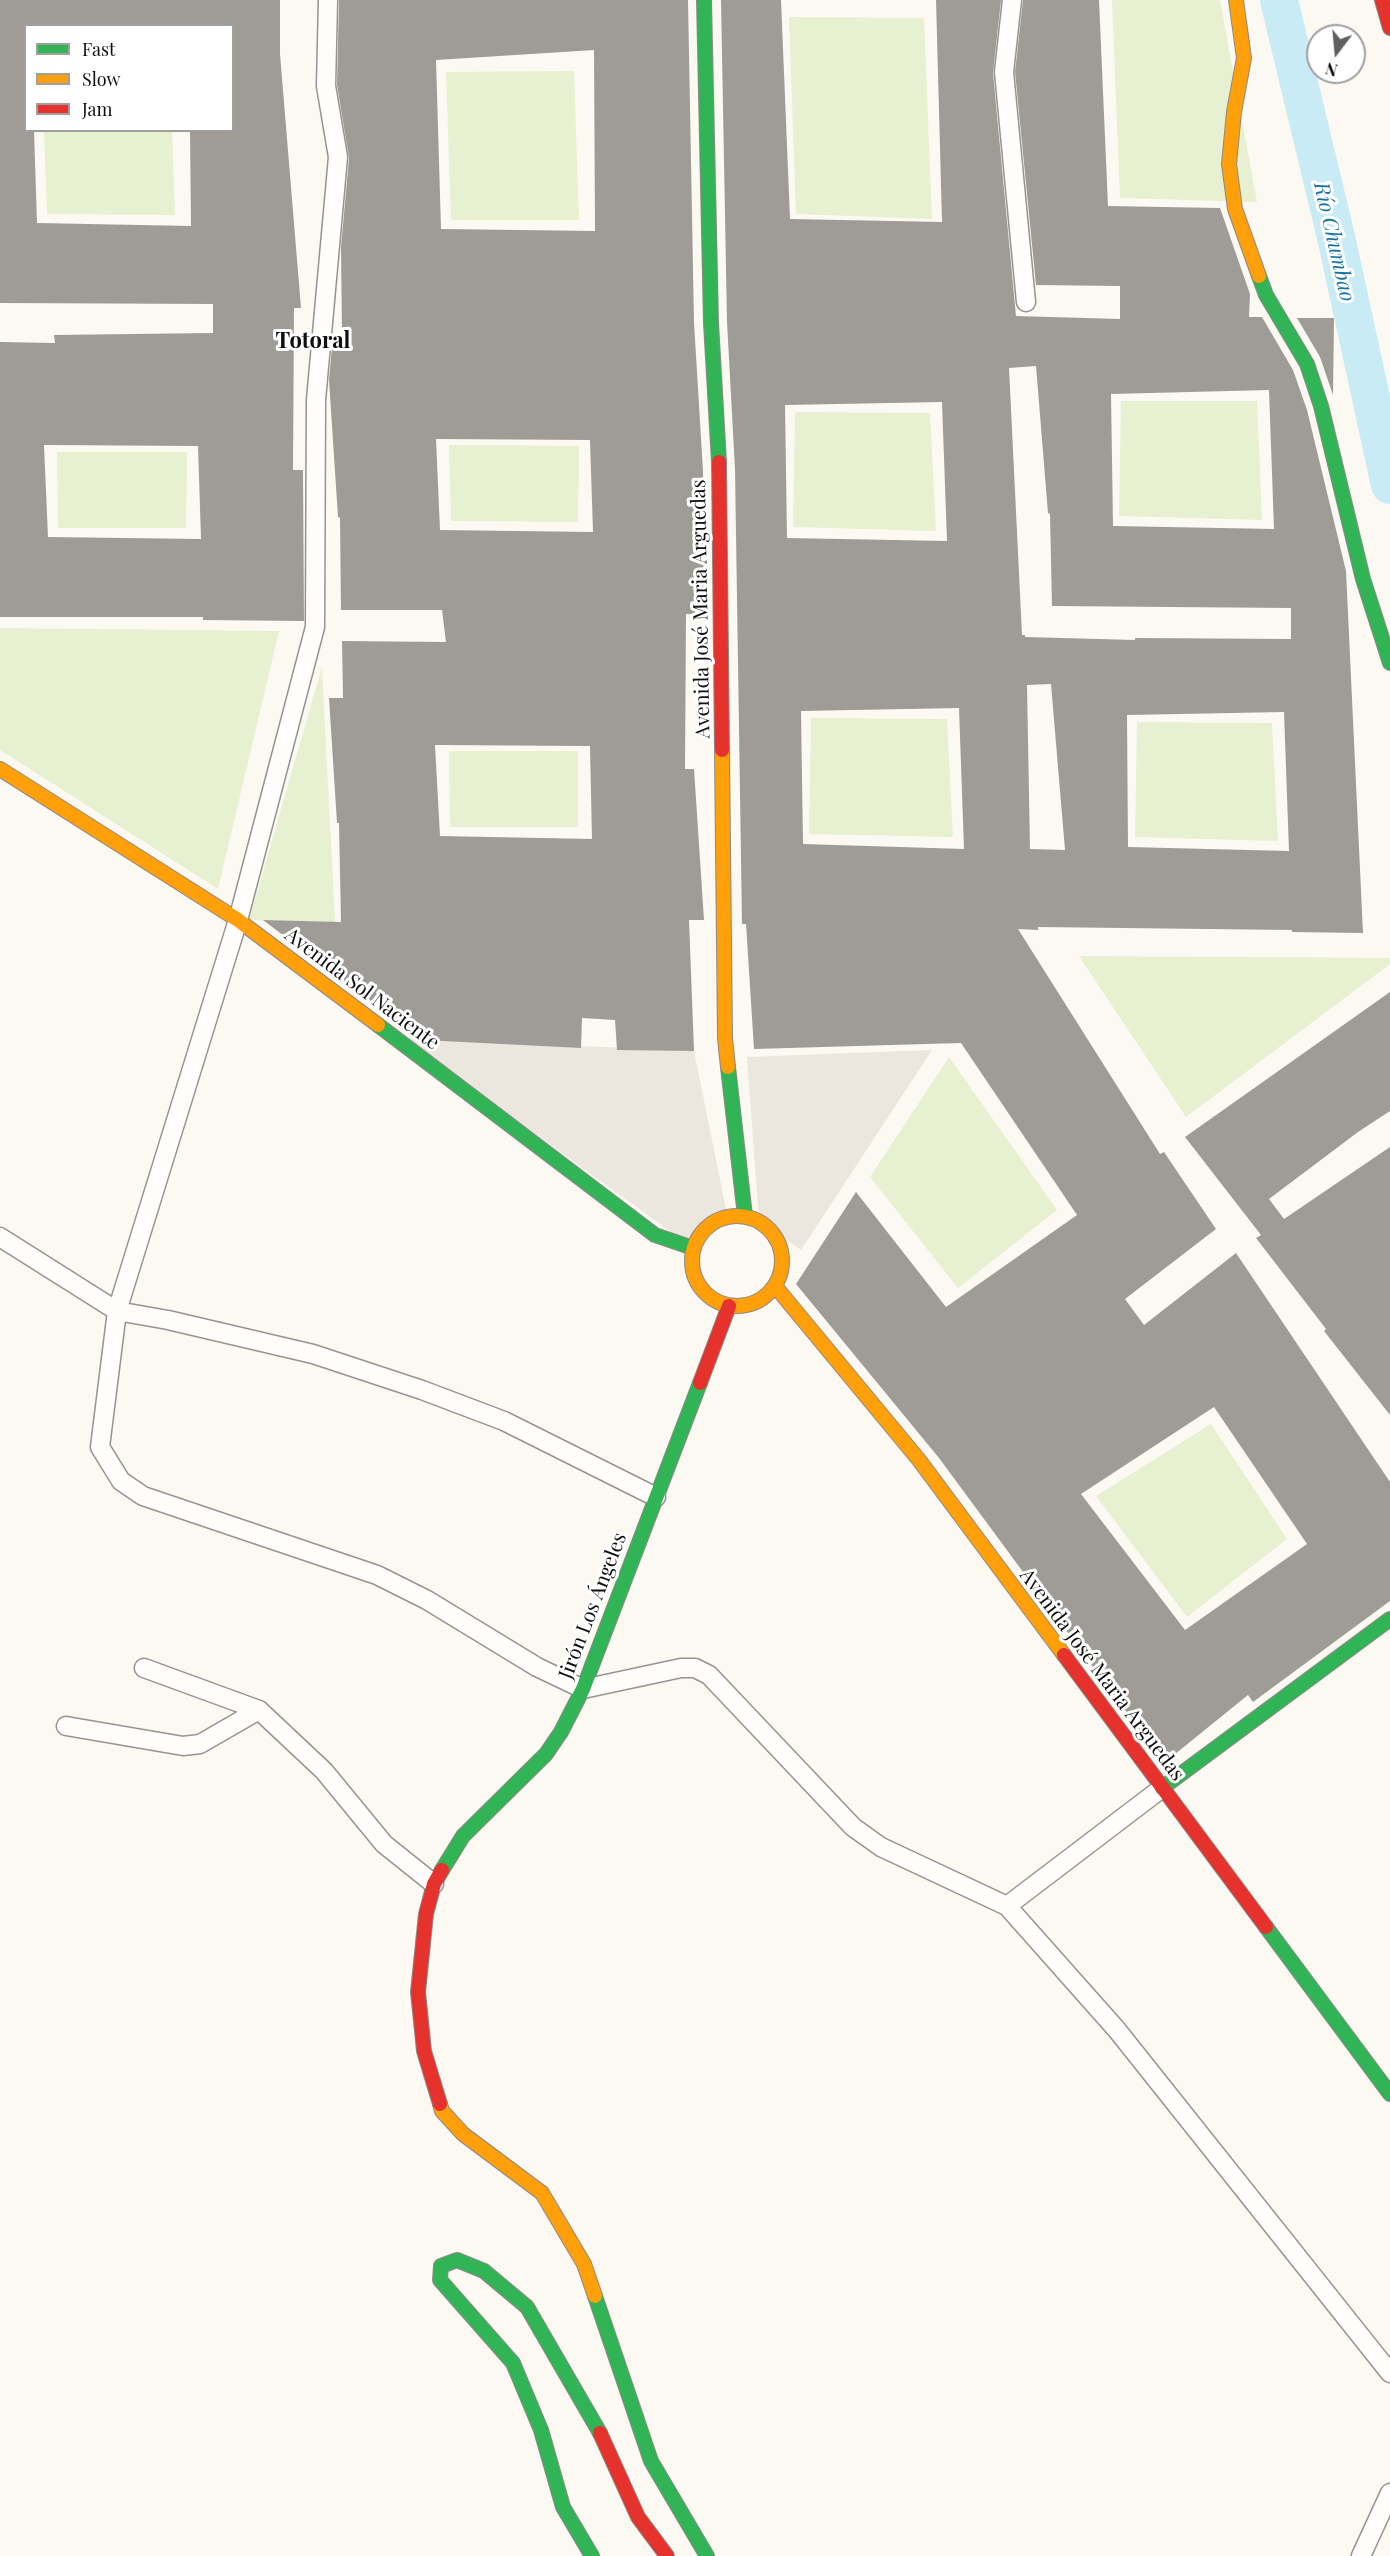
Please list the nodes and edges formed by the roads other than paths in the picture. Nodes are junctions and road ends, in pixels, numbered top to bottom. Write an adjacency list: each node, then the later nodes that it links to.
1 (328, 0): 10 (street)
2 (704, 0): 11 (street, Avenida José Maria Arguedas)
3 (1012, 0): 7 (street)
4 (1236, 0): 8 (street)
5 (1382, 0): 6 (street)
6 (1390, 28)
7 (1026, 302)
8 (1390, 663)
9 (0, 769): 10 (street, Avenida Sol Naciente)
10 (238, 920): 13 (street, Avenida Sol Naciente); 16 (street)
11 (745, 1216): 13 (street); 14 (street)
12 (0, 1237): 16 (street)
13 (693, 1248): 15 (street)
14 (775, 1286): 15 (street); 23 (street, Avenida José Maria Arguedas)
15 (729, 1306): 17 (street, Jirón Los Ángeles)
16 (117, 1311): 17 (street); 20 (street)
17 (656, 1497): 20 (street, Jirón Los Ángeles)
18 (1390, 1619): 23 (street)
19 (144, 1668): 21 (street)
20 (583, 1689): 24 (street, Jirón Los Ángeles); 25 (street)
21 (259, 1710): 22 (street); 24 (street)
22 (66, 1726)
23 (1162, 1788): 25 (street); 26 (street, Avenida José Maria Arguedas)
24 (434, 1884): 31 (street, Jirón Los Ángeles)
25 (1007, 1906): 27 (street)
26 (1390, 2094)
27 (1390, 2373)
28 (1390, 2493): 32 (street)
29 (592, 2556): 30 (street)
30 (667, 2556)
31 (707, 2556)
32 (1361, 2556)

